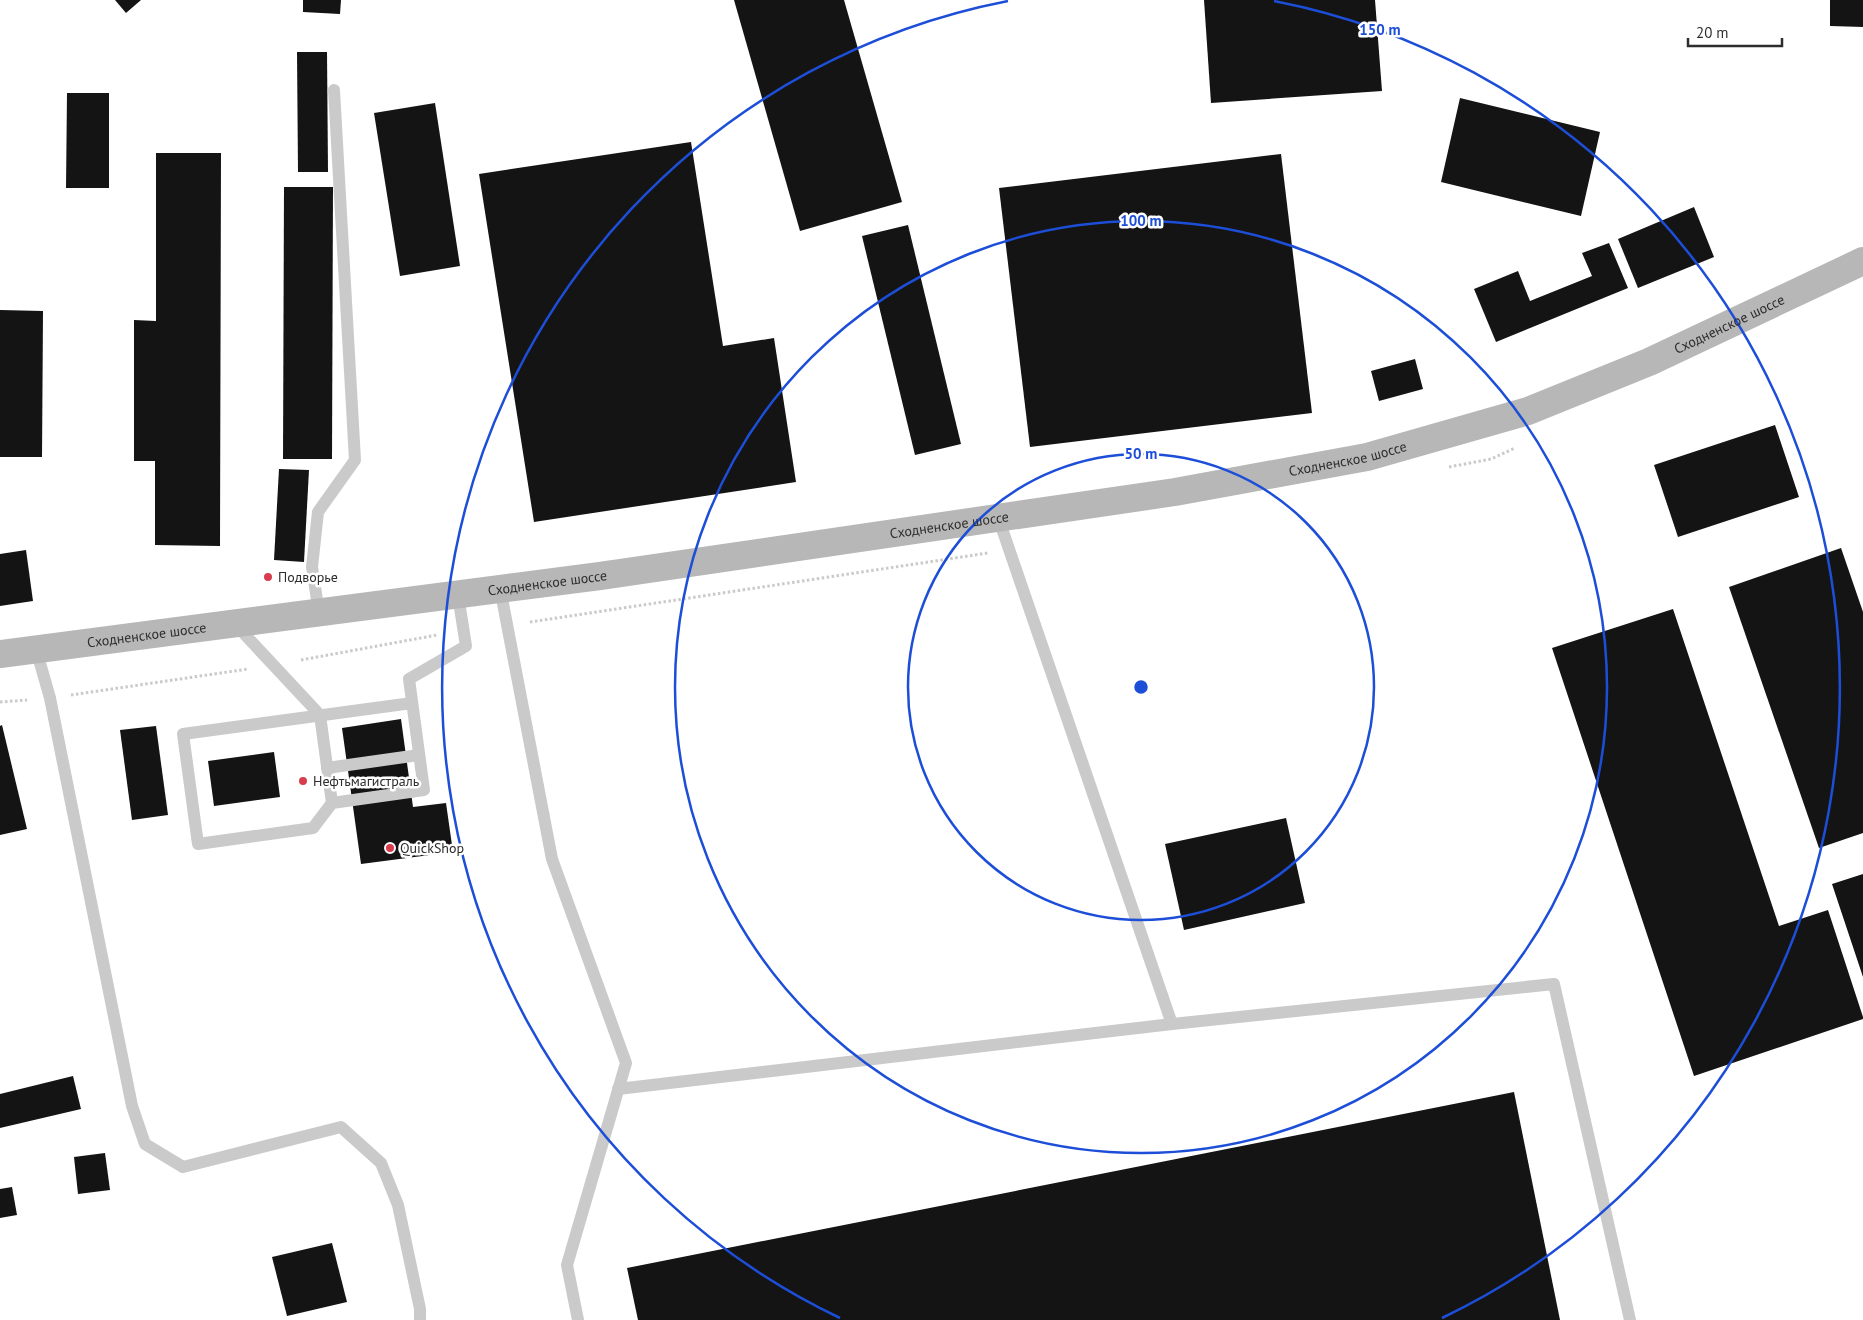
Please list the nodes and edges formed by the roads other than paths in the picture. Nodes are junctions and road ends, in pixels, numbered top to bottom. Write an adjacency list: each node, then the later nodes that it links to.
1 (334, 90): 6 (lane)
2 (1863, 261): 3 (main road, Сходненское шоссе)
3 (998, 517): 4 (main road, Сходненское шоссе); 15 (lane)
4 (500, 588): 5 (main road, Сходненское шоссе); 16 (lane)
5 (458, 595): 6 (main road, Сходненское шоссе); 10 (lane)
6 (319, 613): 7 (main road, Сходненское шоссе)
7 (235, 624): 8 (main road, Сходненское шоссе); 11 (lane)
8 (36, 649): 9 (main road, Сходненское шоссе); 17 (lane)
9 (0, 654)
10 (412, 703): 11 (lane); 12 (lane)
11 (320, 715): 13 (lane); 14 (lane)
12 (420, 755): 13 (lane); 14 (lane)
13 (327, 768): 14 (lane)
14 (332, 803)
15 (1172, 1024): 16 (lane); 19 (lane)
16 (618, 1089): 18 (lane)
17 (420, 1320)
18 (578, 1320)
19 (1630, 1320)

